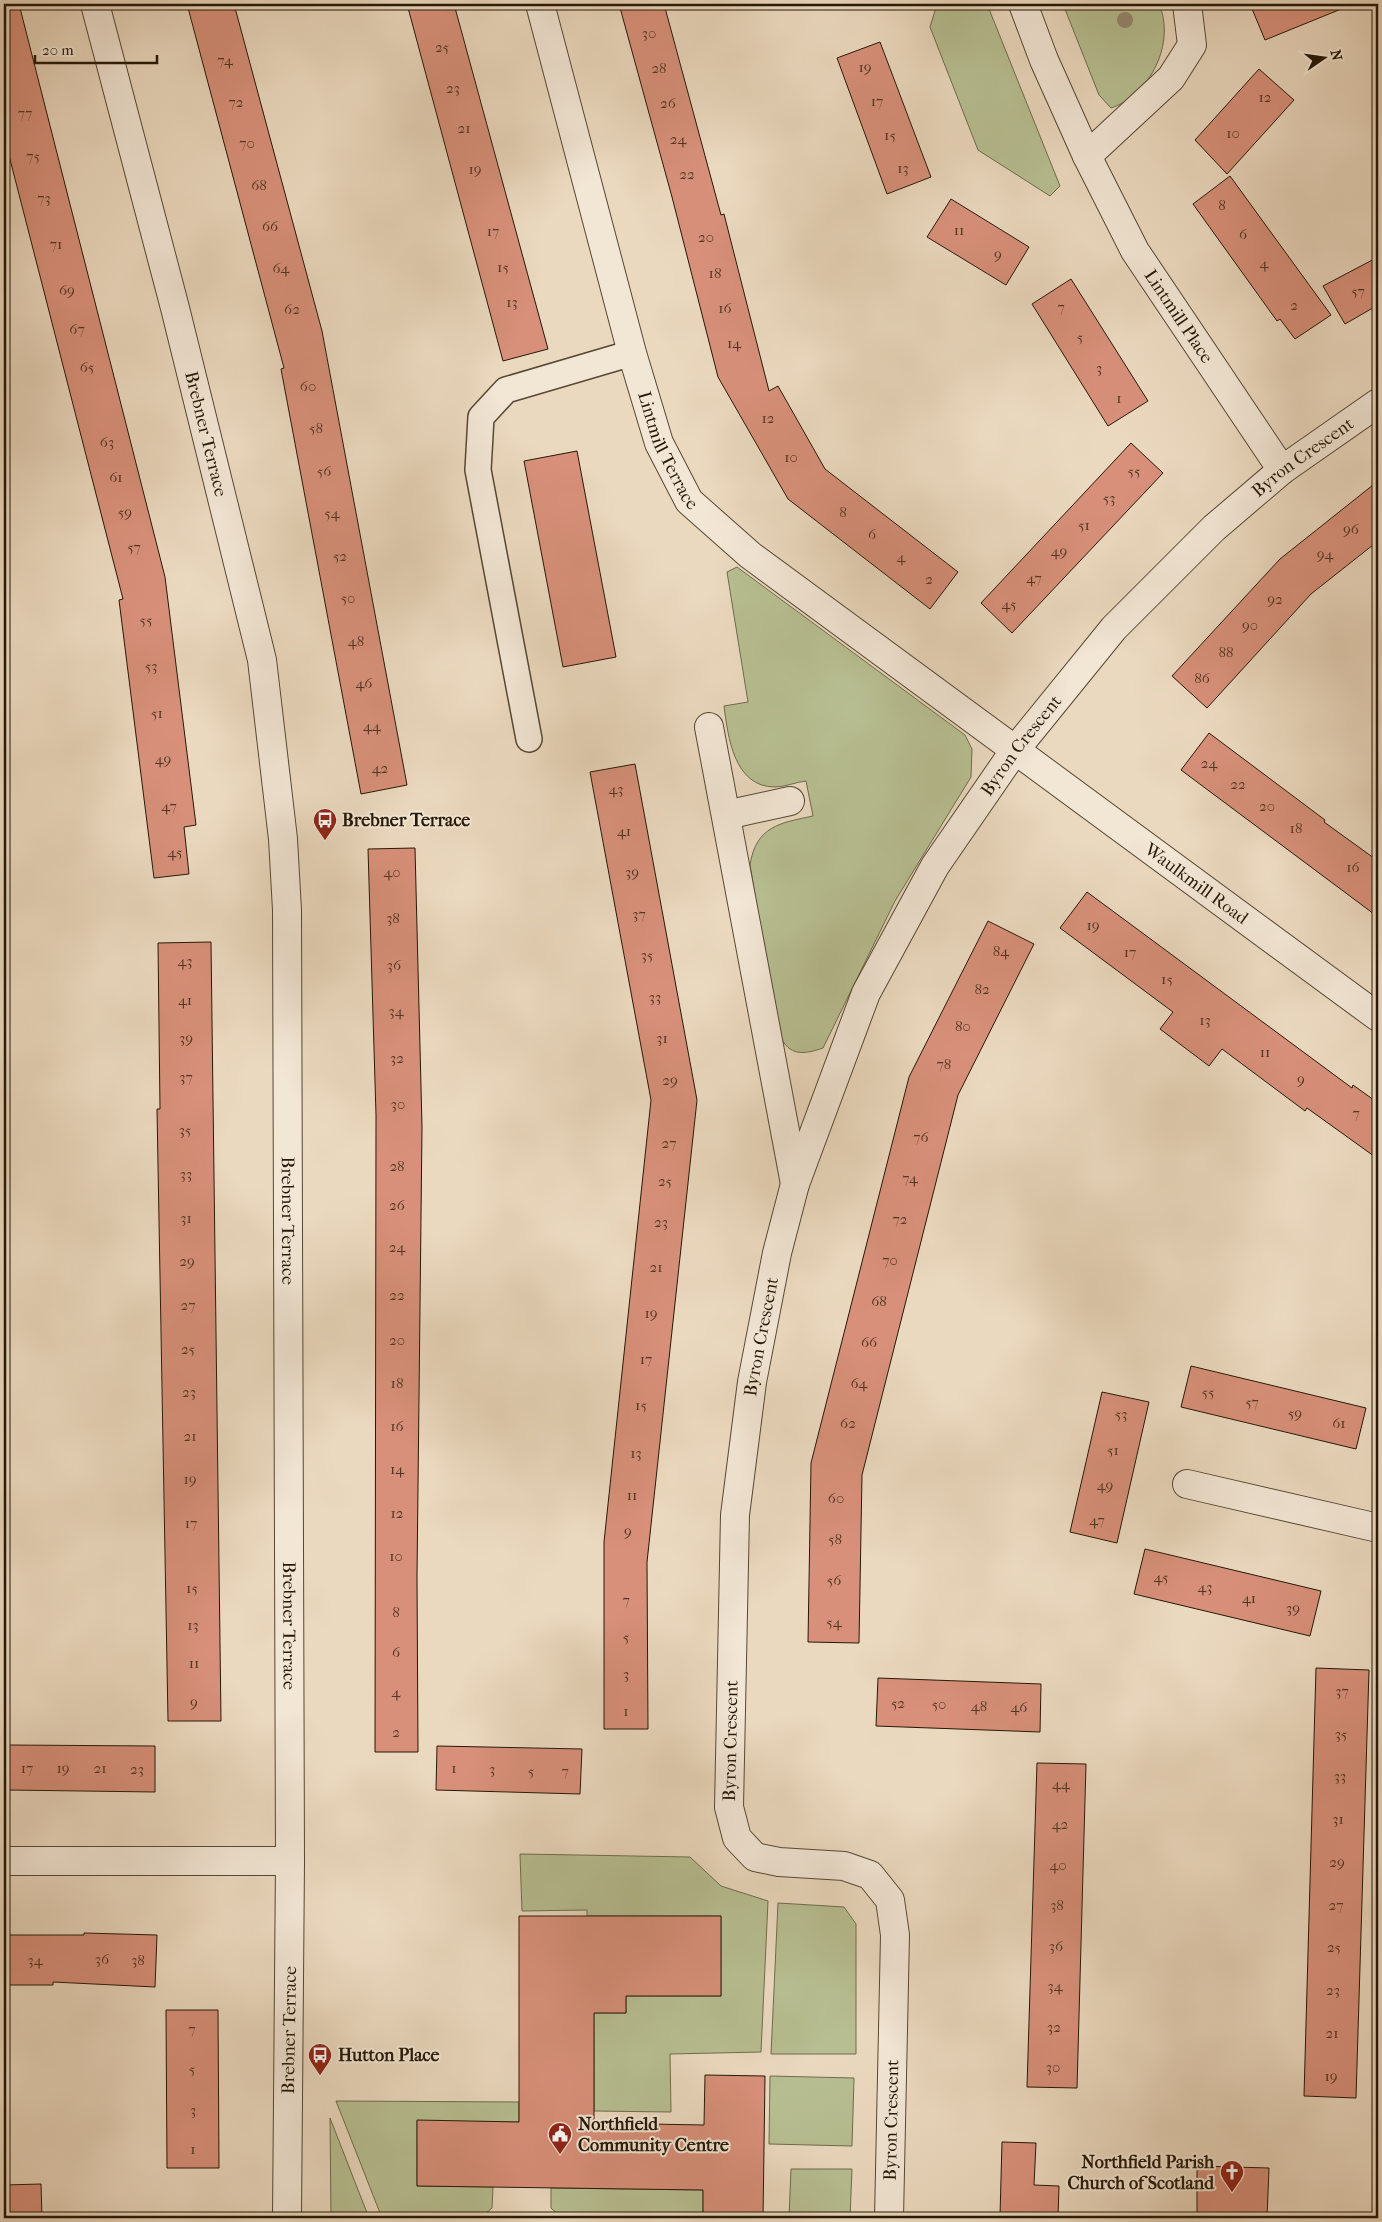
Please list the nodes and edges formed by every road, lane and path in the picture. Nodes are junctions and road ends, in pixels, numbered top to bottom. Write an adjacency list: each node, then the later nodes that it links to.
1 (96, 4): 19 (street, Brebner Terrace)
2 (540, 4): 6 (street, Lintmill Terrace)
3 (1023, 4): 5 (street, Lintmill Place)
4 (1187, 4): 5 (street)
5 (1087, 156): 8 (street, Lintmill Place)
6 (632, 353): 10 (lane); 11 (street, Lintmill Terrace)
7 (1378, 404): 8 (street, Byron Crescent)
8 (1282, 470): 11 (street, Byron Crescent)
9 (709, 727): 13 (street, Byron Crescent)
10 (529, 739)
11 (1015, 750): 14 (street, Waulkmill Road); 15 (street, Byron Crescent)
12 (790, 801): 13 (street)
13 (726, 815): 15 (street, Byron Crescent)
14 (1378, 1017)
15 (795, 1184): 21 (street, Byron Crescent)
16 (1187, 1484): 17 (street)
17 (1378, 1528)
18 (4, 1860): 19 (street)
19 (290, 1862): 20 (street, Brebner Terrace)
20 (287, 2218)
21 (889, 2218)

